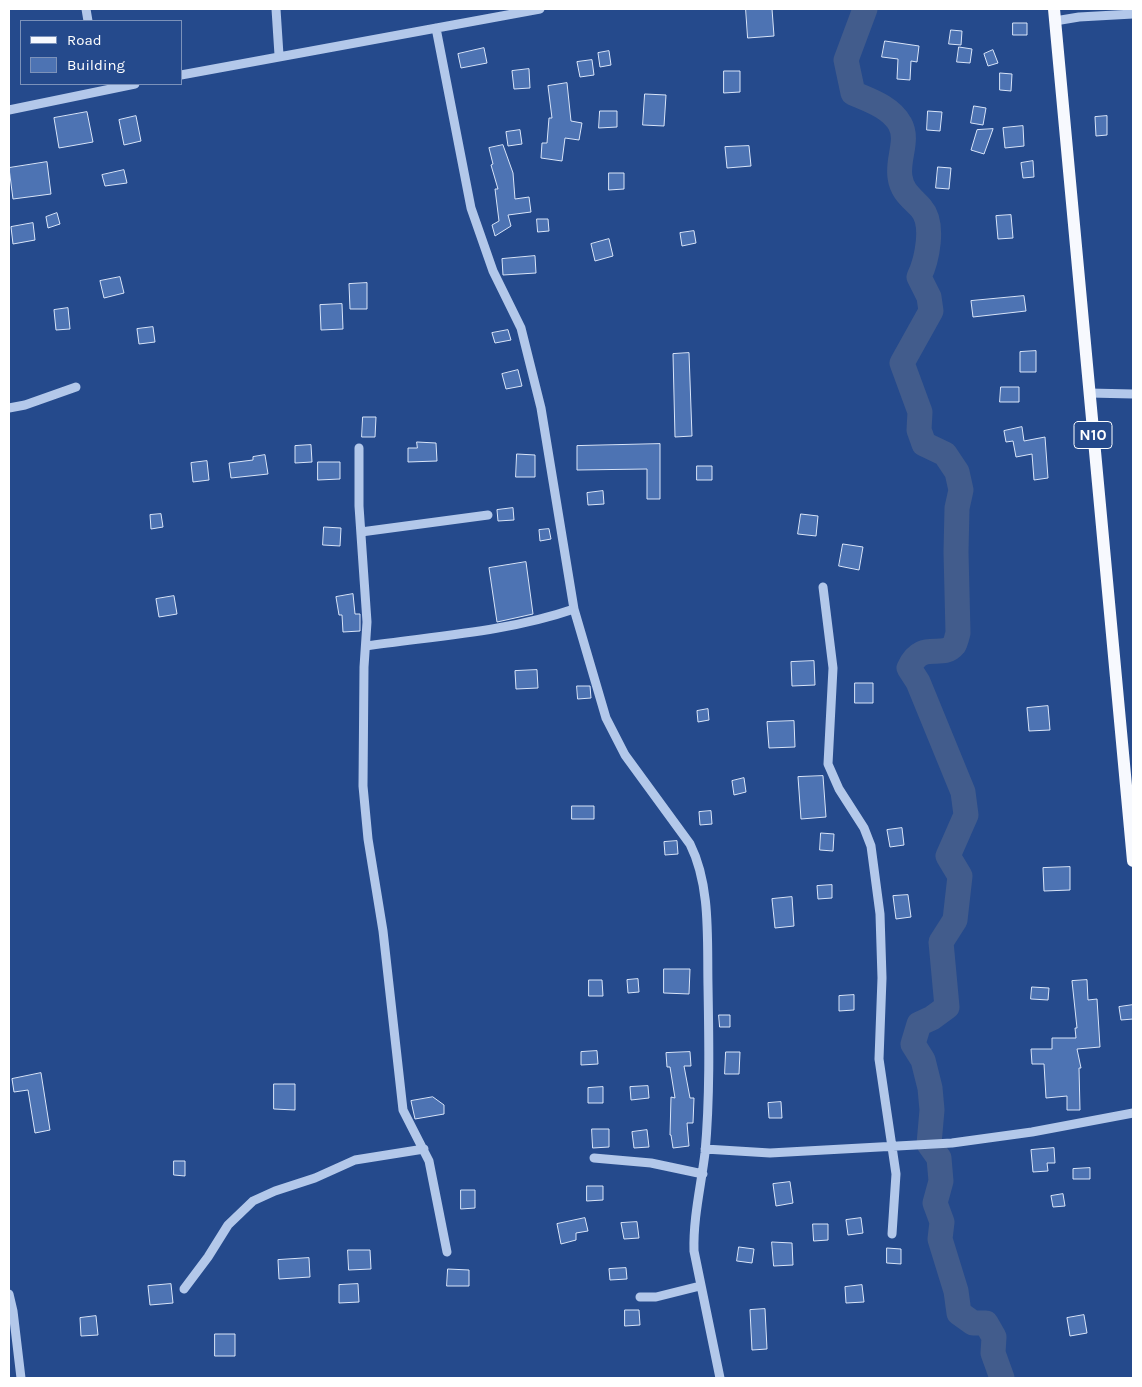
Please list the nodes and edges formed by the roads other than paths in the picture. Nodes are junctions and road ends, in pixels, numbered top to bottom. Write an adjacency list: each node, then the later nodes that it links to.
1 (276, 9): 6 (street)
2 (540, 9): 5 (street)
3 (1133, 14): 4 (street)
4 (1055, 15): 12 (main road, N10)
5 (436, 28): 6 (street); 19 (street)
6 (279, 55): 7 (street)
7 (182, 75)
8 (121, 85): 9 (street)
9 (96, 87): 10 (street)
10 (9, 110)
11 (76, 386): 14 (street)
12 (1089, 393): 13 (street); 21 (main road, N10)
13 (1133, 394)
14 (9, 408)
15 (360, 448): 17 (street)
16 (488, 515): 17 (street)
17 (361, 532): 20 (street)
18 (823, 587): 23 (street)
19 (574, 609): 20 (street); 25 (street)
20 (366, 646): 24 (street)
21 (1133, 861)
22 (1133, 1113): 23 (street)
23 (894, 1146): 25 (street); 28 (street)
24 (424, 1149): 29 (street); 31 (street)
25 (705, 1149): 27 (street)
26 (594, 1158): 27 (street)
27 (702, 1174): 30 (street)
28 (892, 1234)
29 (447, 1252)
30 (700, 1286): 33 (street); 35 (street)
31 (184, 1289)
32 (9, 1294): 34 (street)
33 (640, 1297)
34 (21, 1378)
35 (720, 1378)

